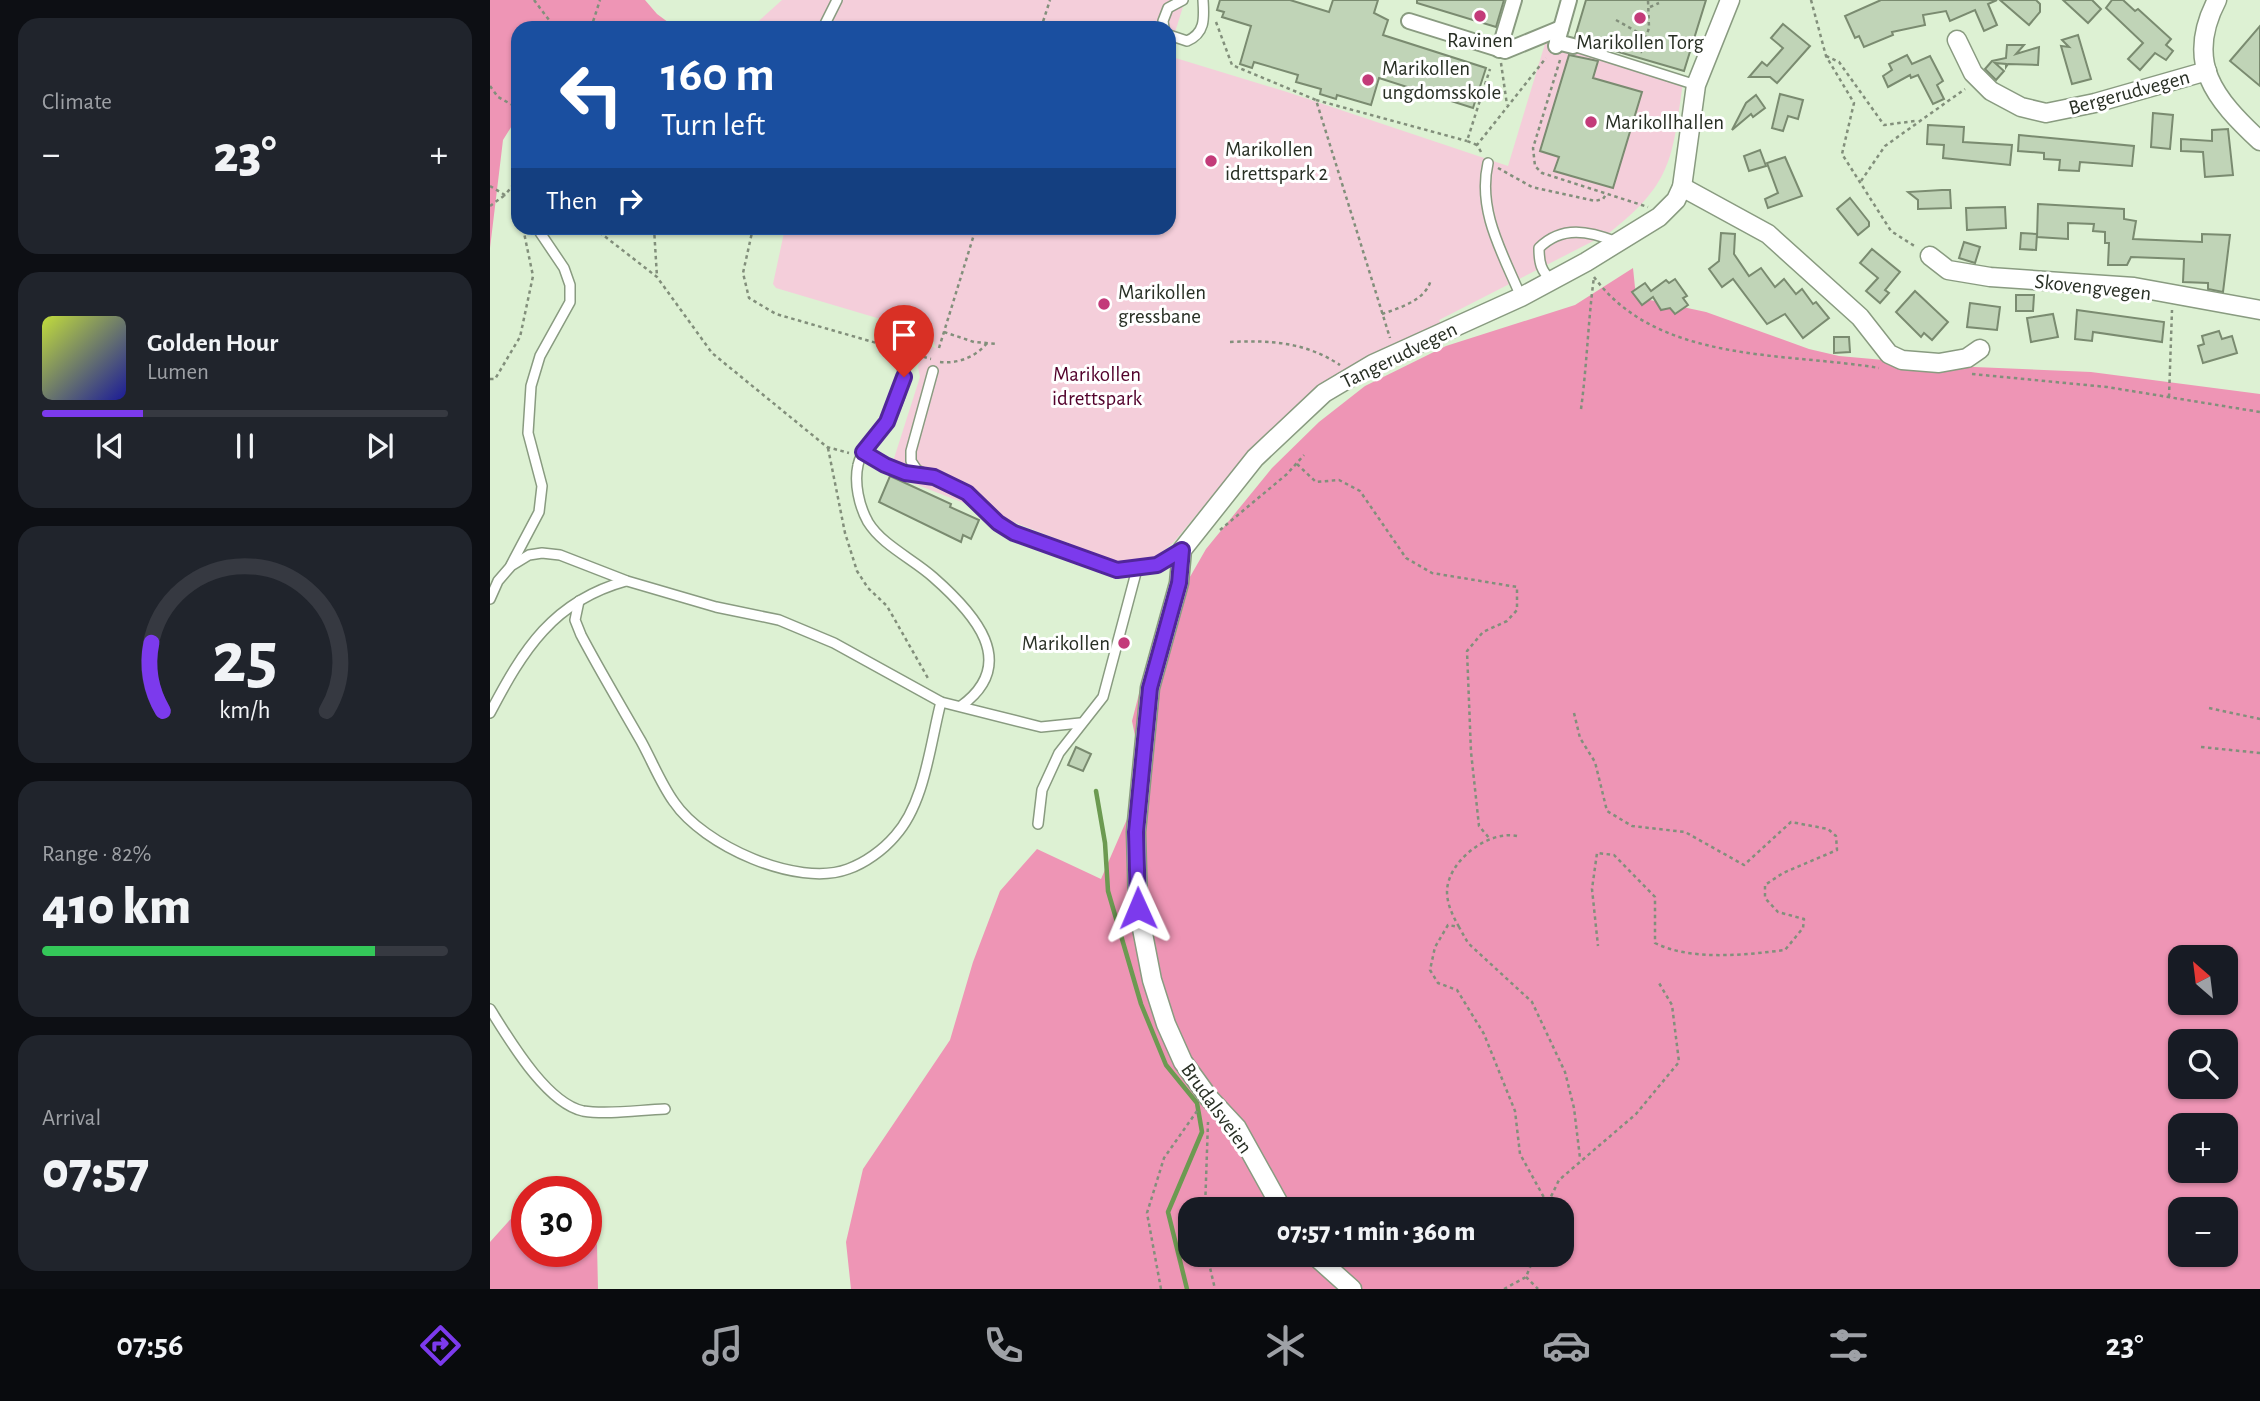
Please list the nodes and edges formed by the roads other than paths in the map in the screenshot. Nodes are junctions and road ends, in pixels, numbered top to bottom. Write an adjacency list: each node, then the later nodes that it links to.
1 (836, 0): 8 (lane)
2 (1183, 0): 9 (lane)
3 (1203, 0): 11 (lane)
4 (1514, 0): 14 (street)
5 (1569, 0): 13 (street)
6 (1730, 0): 16 (street, Tangerudvegen)
7 (2211, 5): 15 (street)
8 (826, 21)
9 (1164, 21)
10 (1409, 21): 14 (street)
11 (1176, 37)
12 (1957, 40): 15 (street, Bergerudvegen)
13 (1562, 41): 14 (street); 16 (lane)
14 (1499, 50)
15 (2207, 71): 17 (street)
16 (1696, 85): 19 (street, Tangerudvegen)
17 (2260, 141)
18 (1488, 163): 24 (lane)
19 (1682, 187): 21 (street, Tangerudvegen); 27 (street)
20 (542, 235): 32 (lane)
21 (1618, 243): 23 (street, Tangerudvegen); 23 (lane)
22 (1930, 256): 25 (street, Skovengvegen)
23 (1552, 281): 24 (street, Tangerudvegen)
24 (1521, 297): 31 (street, Tangerudvegen)
25 (2260, 310)
26 (892, 347): 29 (lane)
27 (1980, 349)
28 (933, 371): 30 (lane)
29 (863, 452): 30 (lane); 38 (lane)
30 (934, 477): 33 (lane)
31 (1182, 550): 33 (lane); 44 (street, Brudalsveien)
32 (511, 566): 34 (lane); 35 (lane)
33 (1137, 569): 40 (lane)
34 (627, 581): 36 (lane); 37 (lane)
35 (490, 599)
36 (579, 600): 37 (lane); 39 (lane)
37 (941, 702): 38 (lane)
38 (961, 706): 40 (lane)
39 (490, 713)
40 (1080, 723): 41 (lane)
41 (1038, 824)
42 (490, 1009): 43 (lane)
43 (664, 1109)
44 (1275, 1197)
45 (1327, 1267): 46 (street)
46 (1352, 1289)

